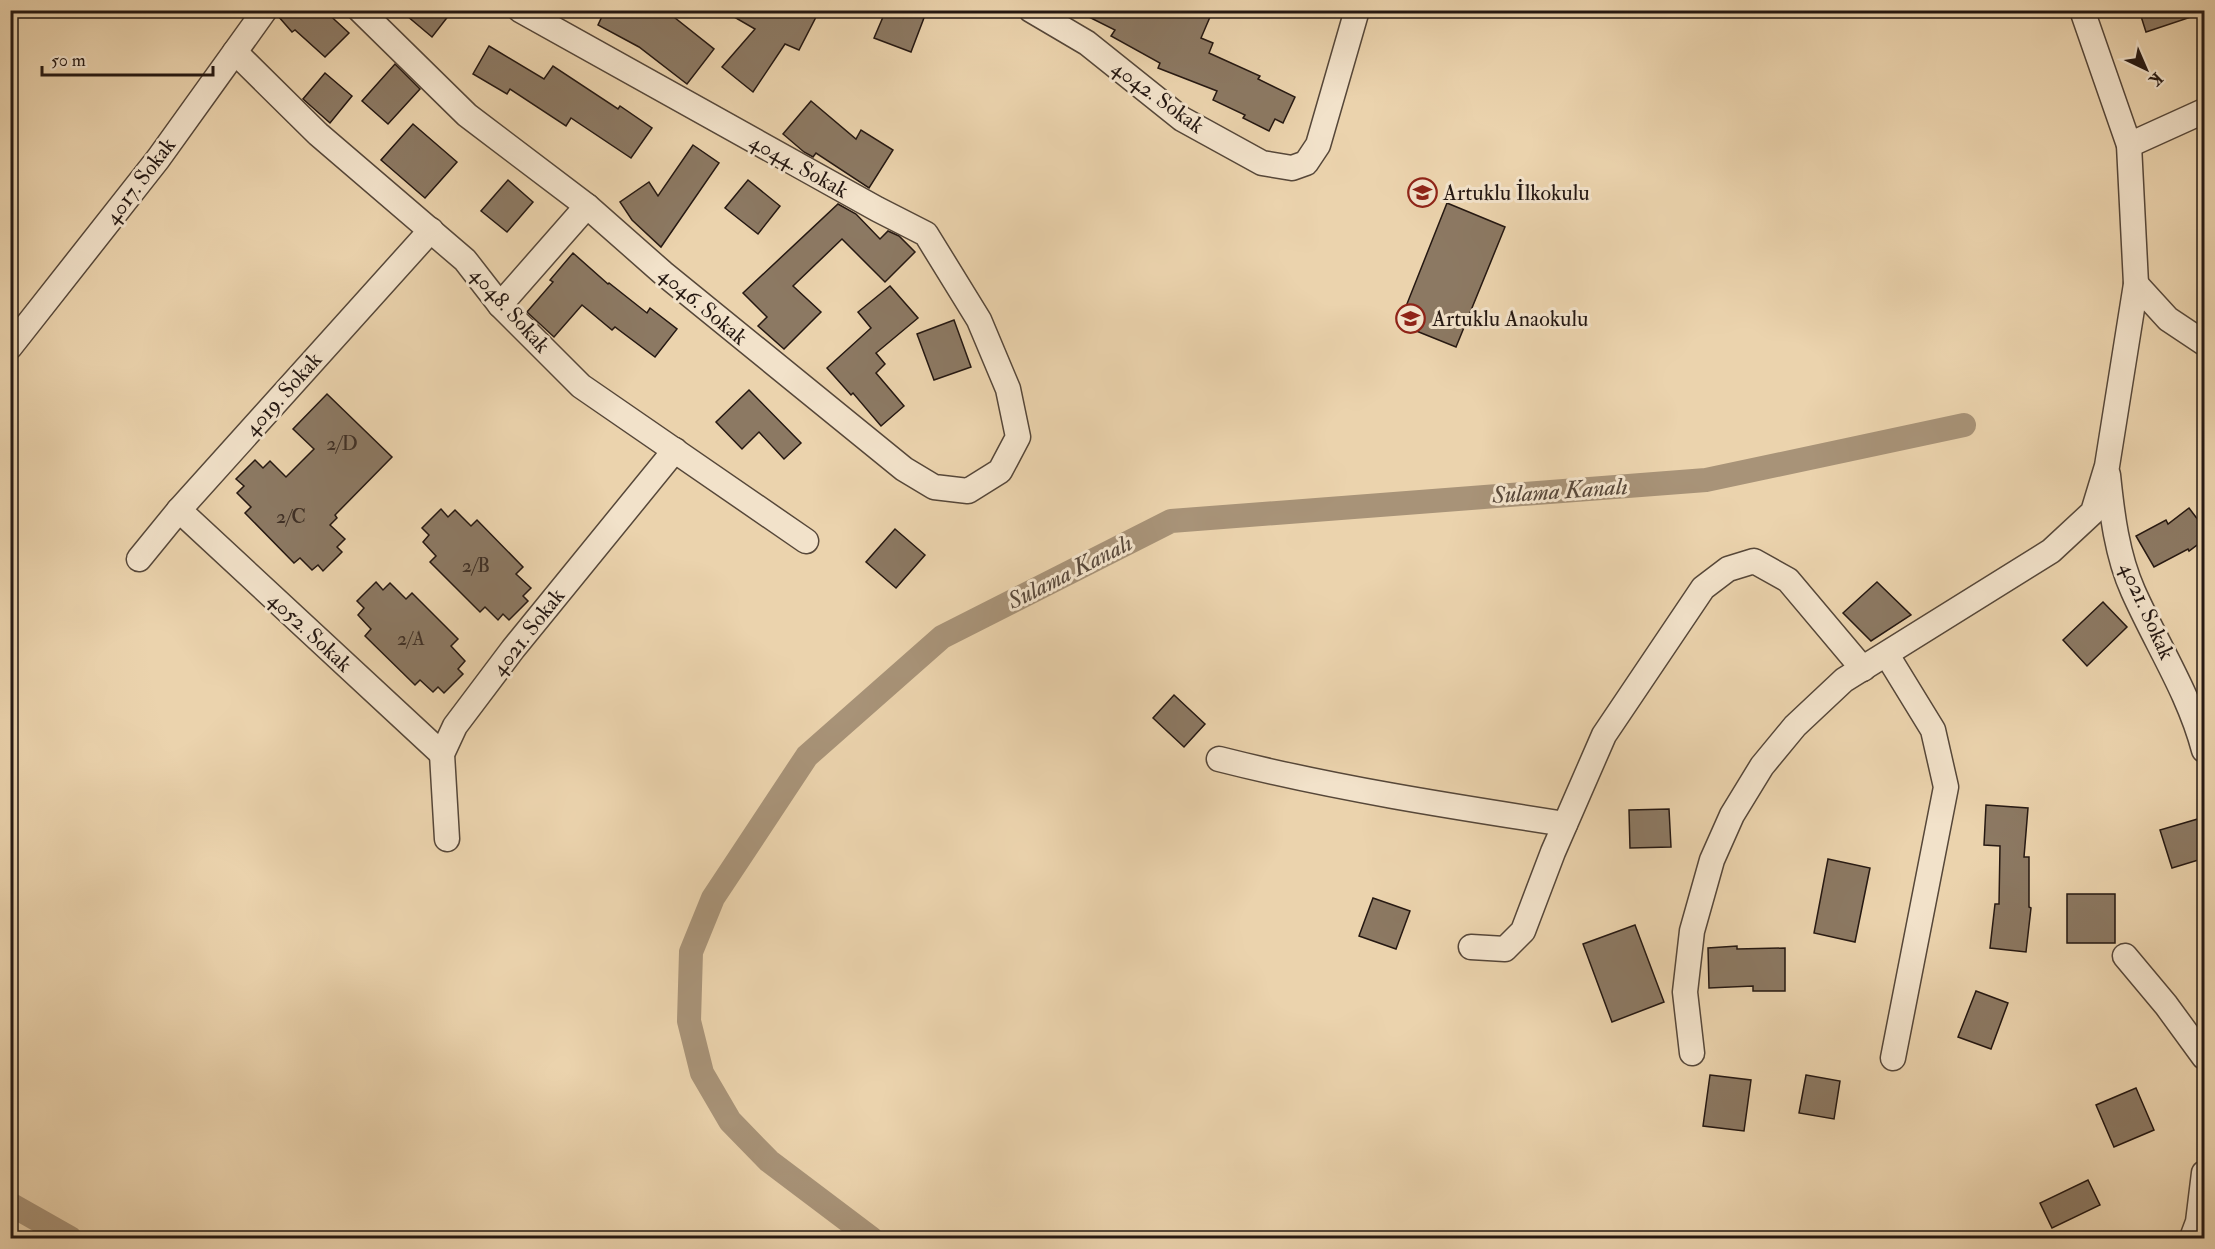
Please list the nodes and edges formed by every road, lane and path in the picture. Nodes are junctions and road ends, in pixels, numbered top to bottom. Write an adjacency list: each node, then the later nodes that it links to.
1 (265, 10): 7 (street, 4017. Sokak)
2 (360, 10): 10 (street, 4046. Sokak)
3 (520, 10): 16 (street, 4044. Sokak)
4 (1031, 10): 5 (street, 4042. Sokak)
5 (1357, 10)
6 (2082, 10): 9 (street)
7 (235, 52): 11 (street, 4048. Sokak); 15 (street, 4017. Sokak)
8 (2205, 111): 9 (street)
9 (2129, 145): 12 (street)
10 (587, 206): 13 (street); 16 (street, 4046. Sokak)
11 (431, 230): 13 (street, 4048. Sokak); 19 (street, 4019. Sokak)
12 (2136, 284): 14 (street); 18 (street)
13 (500, 305): 17 (street, 4048. Sokak)
14 (2205, 343)
15 (10, 347)
16 (1008, 389)
17 (675, 450): 20 (street, 4048. Sokak); 25 (street, 4021. Sokak)
18 (2107, 466): 22 (street); 24 (street, 4021. Sokak)
19 (179, 510): 21 (street, 4019. Sokak); 25 (street, 4052. Sokak)
20 (806, 541)
21 (139, 559)
22 (1887, 655): 23 (street); 33 (street)
23 (1863, 669): 27 (street); 31 (street)
24 (2205, 750)
25 (442, 754): 28 (street, 4021. Sokak)
26 (1219, 759): 27 (street)
27 (1565, 824): 29 (street)
28 (447, 838)
29 (1471, 947)
30 (2125, 957): 32 (street)
31 (1692, 1053)
32 (2205, 1057)
33 (1893, 1058)
34 (2205, 1173): 35 (street)
35 (2192, 1239)

